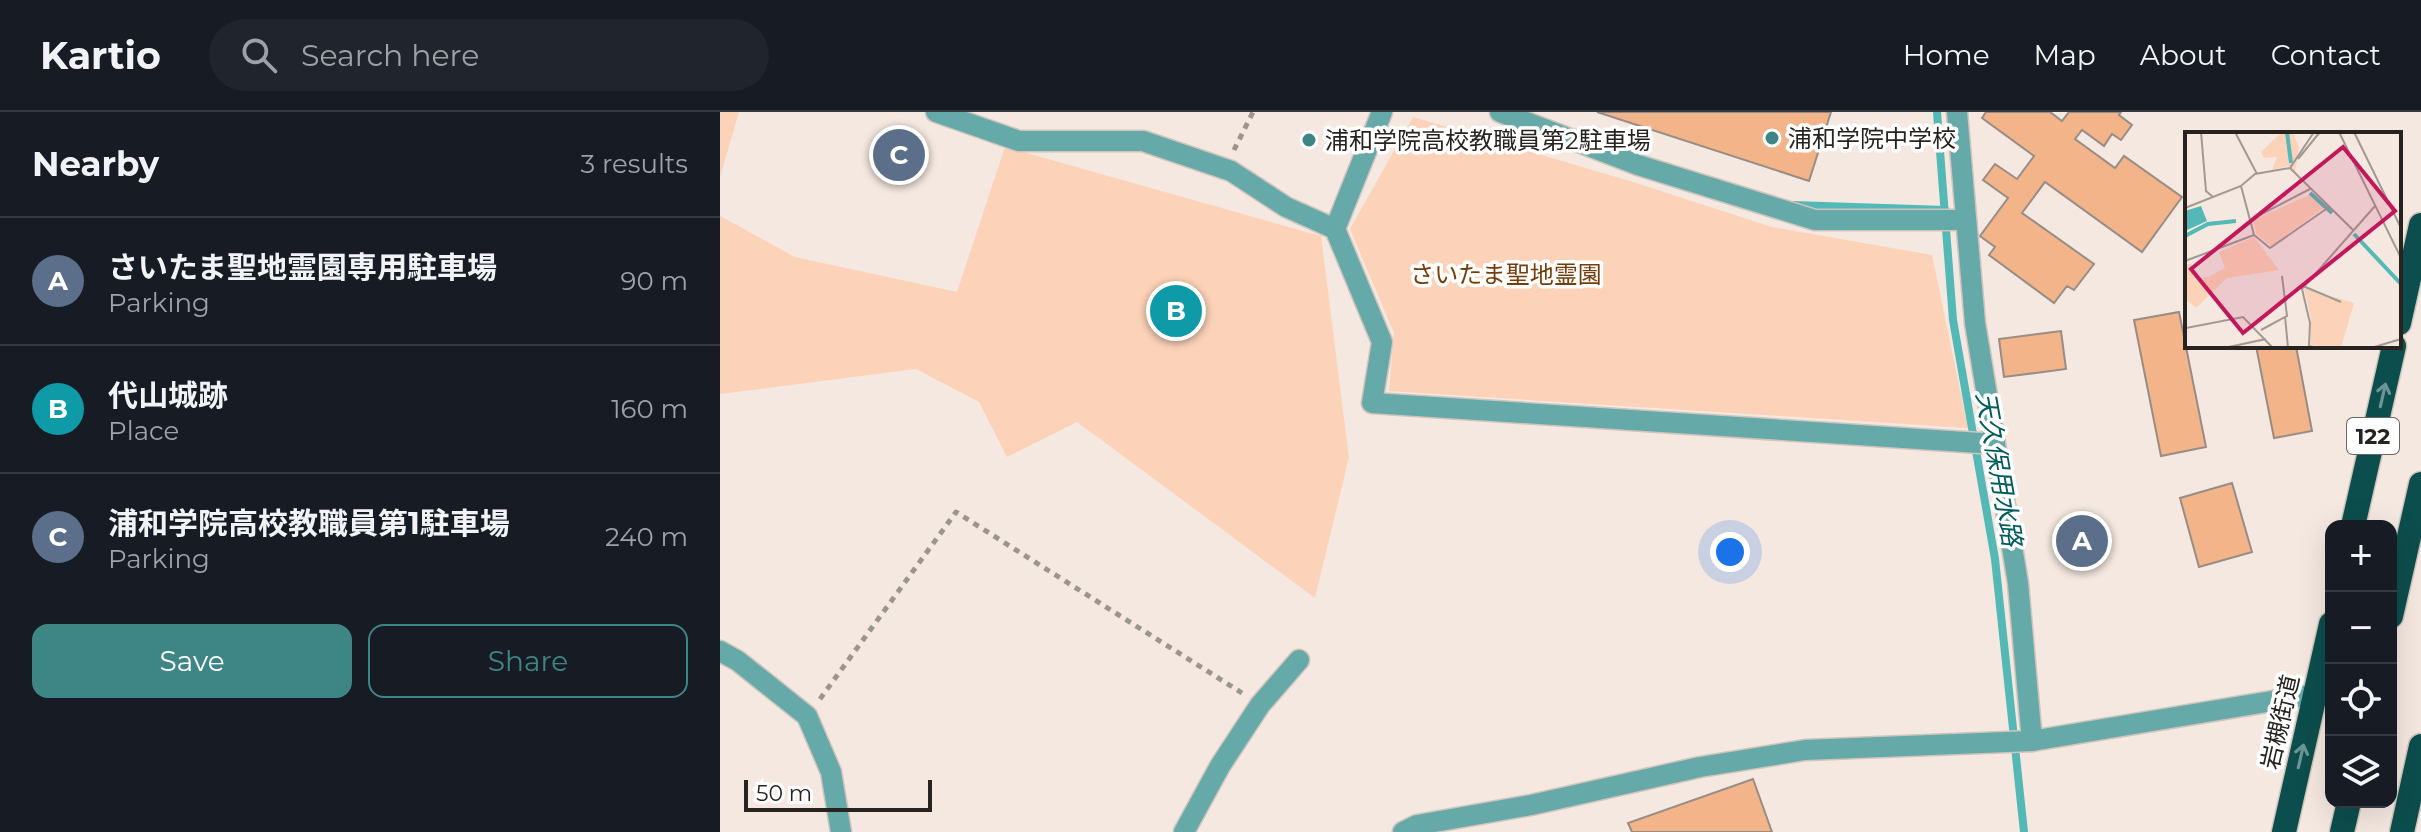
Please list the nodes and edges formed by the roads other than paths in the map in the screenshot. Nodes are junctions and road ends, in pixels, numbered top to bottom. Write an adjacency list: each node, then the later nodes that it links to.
1 (936, 112): 7 (street)
2 (1382, 112): 7 (street)
3 (1500, 112): 5 (street)
4 (1957, 112): 5 (street)
5 (1966, 220): 10 (street)
6 (2421, 225): 8 (highway)
7 (1335, 229): 10 (street)
8 (2401, 314)
9 (2394, 348): 12 (highway, 122, one-way to 9)
10 (1995, 444): 18 (street)
11 (2421, 484): 13 (highway)
12 (2354, 520)
13 (2396, 592)
14 (2325, 650): 17 (highway, 岩槻街道)
15 (720, 651): 21 (street)
16 (1299, 660): 22 (street)
17 (2315, 694): 18 (street); 24 (highway, 岩槻街道, one-way to 17)
18 (2032, 741): 23 (street)
19 (2421, 746): 26 (highway)
20 (2348, 808): 25 (highway)
21 (841, 832)
22 (1184, 832)
23 (1403, 832)
24 (2284, 832)
25 (2342, 832)
26 (2402, 832)

